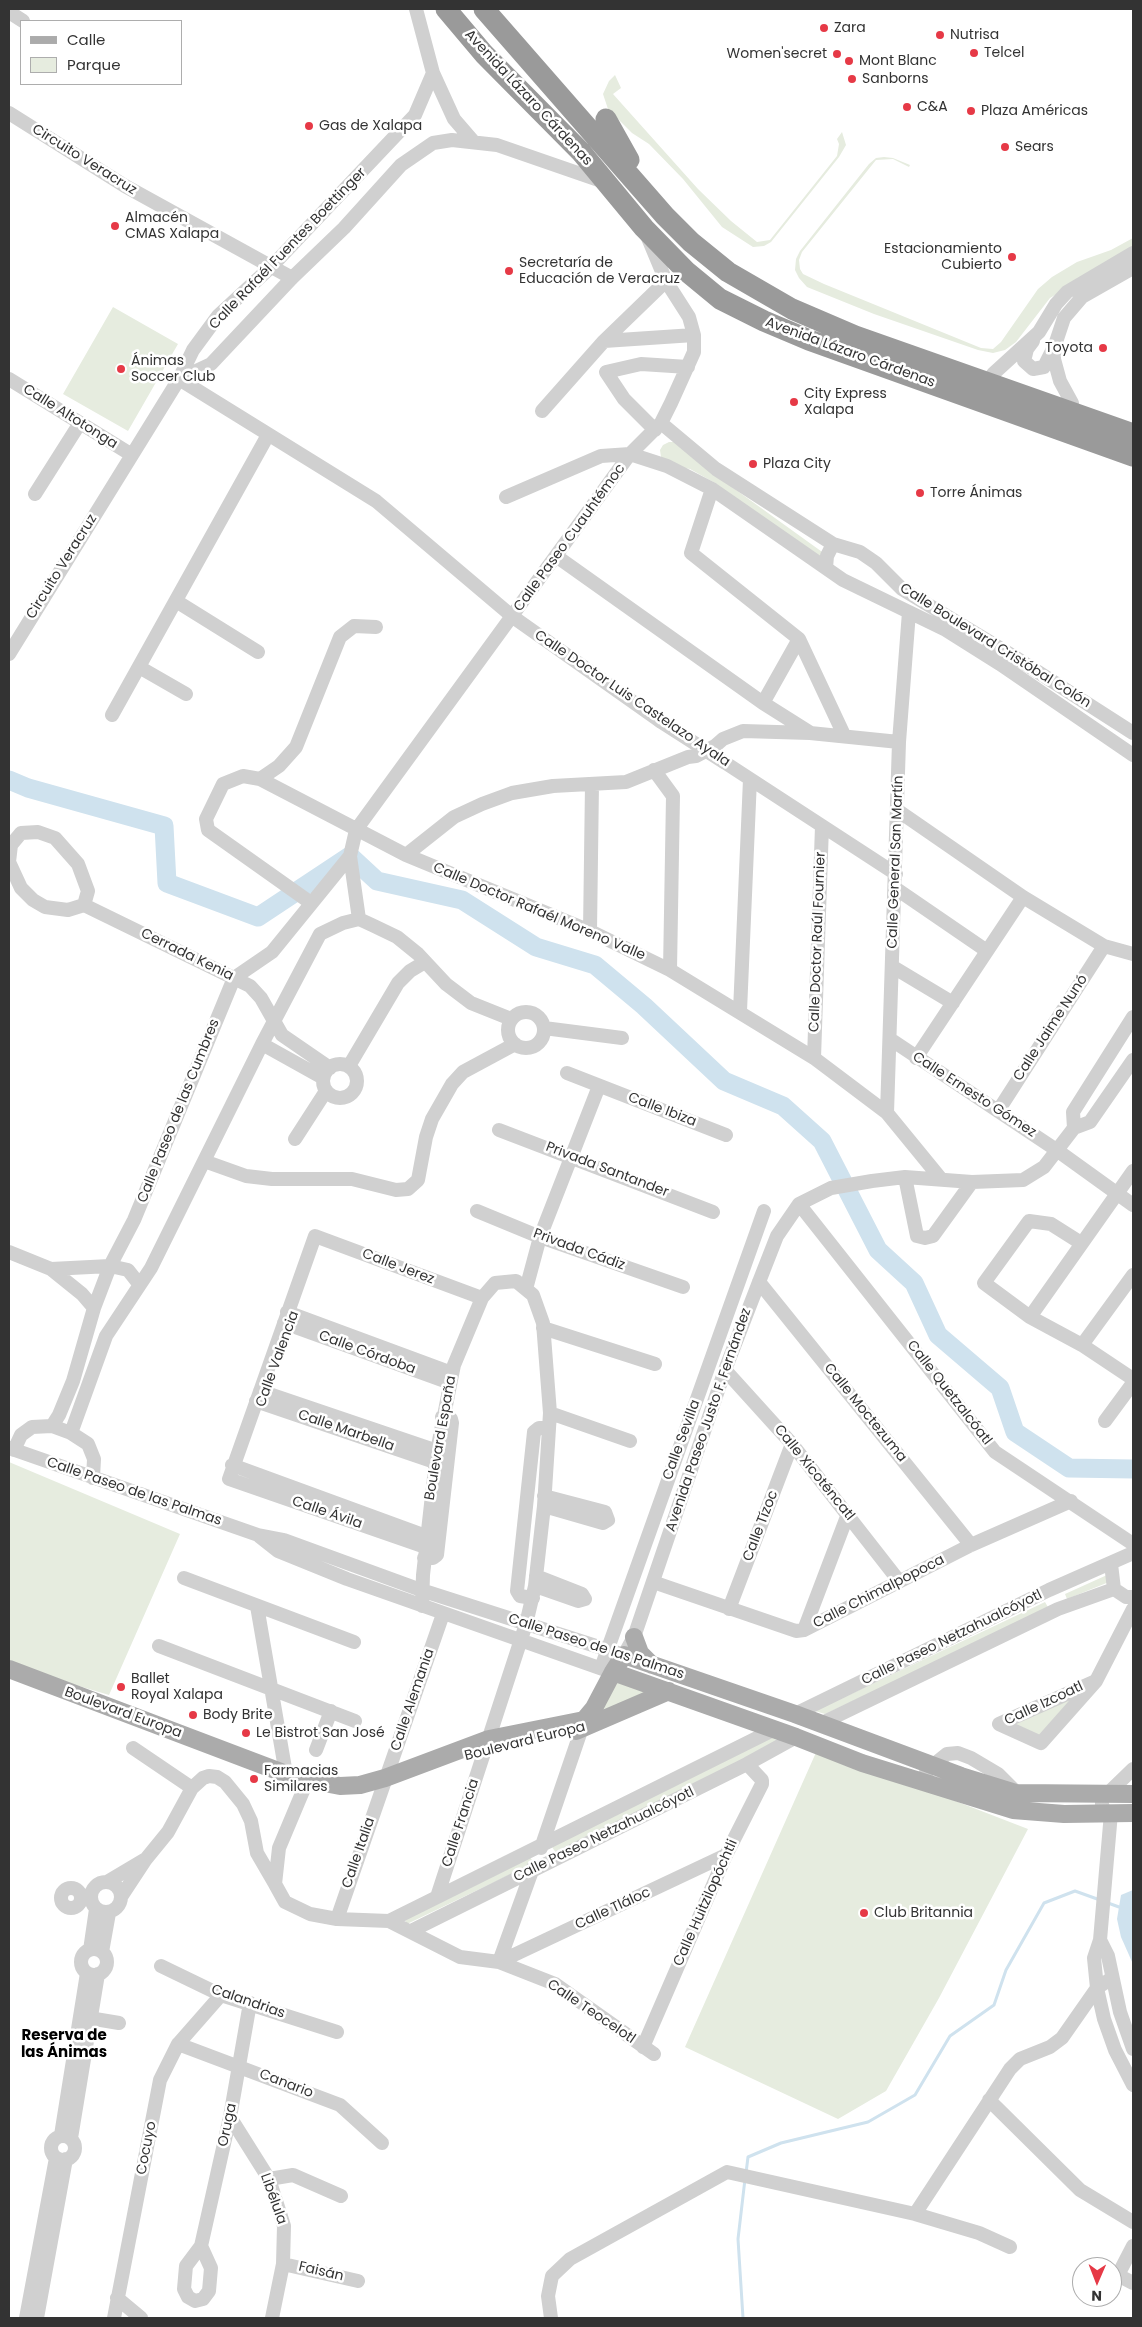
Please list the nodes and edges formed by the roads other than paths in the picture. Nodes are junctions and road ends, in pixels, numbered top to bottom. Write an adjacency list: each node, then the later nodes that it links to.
1 (416, 9): 6 (street)
2 (446, 9): 12 (highway, Avenida Lázaro Cárdenas)
3 (484, 9): 15 (highway, Avenida Lázaro Cárdenas)
4 (9, 12): 5 (street)
5 (22, 20)
6 (433, 73): 9 (street); 10 (street, Calle Rafaél Fuentes Boettinger)
7 (9, 113): 16 (street, Circuito Veracruz)
8 (606, 119): 15 (highway)
9 (474, 141): 11 (street, Calle Rafaél Fuentes Boettinger); 12 (street, Calle Rafaél Fuentes Boettinger)
10 (385, 149): 11 (street); 16 (street, Calle Rafaél Fuentes Boettinger)
11 (401, 165): 18 (street, Calle Rafaél Fuentes Boettinger)
12 (605, 183): 13 (highway, Avenida Lázaro Cárdenas)
13 (644, 228): 19 (street, Calle Paseo Cuauhtémoc); 38 (highway, Avenida Lázaro Cárdenas)
14 (1133, 253): 21 (street)
15 (716, 262): 20 (highway, Avenida Lázaro Cárdenas)
16 (272, 266): 18 (street, Circuito Veracruz); 28 (street, Calle Rafaél Fuentes Boettinger)
17 (1133, 268): 24 (street)
18 (292, 278): 28 (street, Calle Rafaél Fuentes Boettinger)
19 (666, 281): 22 (street, Calle Paseo Cuauhtémoc); 23 (street)
20 (792, 309): 26 (highway); 34 (highway, Avenida Lázaro Cárdenas)
21 (1039, 332): 24 (street); 26 (street)
22 (694, 334): 23 (street); 25 (street, Calle Paseo Cuauhtémoc)
23 (604, 340): 30 (street)
24 (1055, 345): 29 (street)
25 (688, 367): 33 (street, Calle Paseo Cuauhtémoc); 33 (street, Calle Boulevard Cristóbal Colón)
26 (985, 371): 29 (street)
27 (9, 379): 31 (street, Calle Altotonga)
28 (179, 379): 35 (street, Calle Doctor Luis Castelazo Ayala); 37 (street, Circuito Veracruz)
29 (1072, 403): 32 (street)
30 (542, 411)
31 (80, 423): 37 (street, Calle Altotonga); 40 (street)
32 (1133, 424)
33 (658, 426): 36 (street, Calle Paseo Cuauhtémoc); 42 (street, Calle Boulevard Cristóbal Colón)
34 (1133, 434)
35 (268, 435): 47 (street); 49 (street, Calle Doctor Luis Castelazo Ayala)
36 (630, 454): 39 (street, Calle Boulevard Cristóbal Colón); 41 (street); 43 (street, Calle Paseo Cuauhtémoc)
37 (132, 455): 53 (street, Circuito Veracruz)
38 (1133, 456)
39 (712, 489): 44 (street, Calle Boulevard Cristóbal Colón); 51 (street)
40 (34, 494)
41 (506, 497)
42 (833, 544): 44 (street); 45 (street, Calle Boulevard Cristóbal Colón)
43 (556, 556): 49 (street, Calle Paseo Cuauhtémoc); 56 (street)
44 (826, 568): 46 (street, Calle Boulevard Cristóbal Colón)
45 (902, 589): 46 (street); 59 (street, Calle Boulevard Cristóbal Colón)
46 (878, 596): 48 (street, Calle Boulevard Cristóbal Colón)
47 (176, 601): 52 (street); 54 (street)
48 (909, 612): 61 (street, Calle General San Martín); 62 (street, Calle Boulevard Cristóbal Colón)
49 (513, 617): 65 (street, Calle Doctor Luis Castelazo Ayala, bridge); 69 (street, Calle Paseo Cuauhtémoc)
50 (376, 627): 64 (street)
51 (799, 638): 56 (street); 60 (street)
52 (258, 652)
53 (9, 654)
54 (139, 667): 55 (street); 57 (street)
55 (186, 694)
56 (763, 703): 58 (street)
57 (112, 715)
58 (810, 733): 60 (street); 63 (street)
59 (1133, 733)
60 (844, 735): 61 (street)
61 (899, 742): 67 (street, Calle General San Martín)
62 (1133, 755)
63 (654, 770): 66 (street); 84 (street)
64 (260, 779): 69 (street, Calle Doctor Rafaél Moreno Valle); 75 (street)
65 (750, 779): 68 (street, Calle Doctor Luis Castelazo Ayala); 87 (street)
66 (592, 784): 70 (street); 78 (street)
67 (897, 810): 72 (street, Calle General San Martín); 74 (street)
68 (822, 826): 72 (street, Calle Doctor Luis Castelazo Ayala); 96 (street, Calle Doctor Raúl Fournier)
69 (356, 830): 70 (street, Calle Doctor Rafaél Moreno Valle); 71 (street)
70 (406, 855): 78 (street, Calle Doctor Rafaél Moreno Valle)
71 (350, 856): 75 (street); 77 (street)
72 (896, 874): 73 (street, Calle General San Martín)
73 (896, 888): 80 (street); 83 (street, Calle General San Martín)
74 (1023, 897): 79 (street); 80 (street)
75 (311, 903): 85 (street)
76 (84, 905): 76 (street); 85 (street, Cerrada Kenia)
77 (359, 919): 82 (street); 90 (street)
78 (590, 931): 84 (street, Calle Doctor Rafaél Moreno Valle)
79 (1104, 946): 81 (street); 103 (street, Calle Jaime Nunó)
80 (987, 951): 86 (street)
81 (1133, 954)
82 (425, 962): 89 (street); 99 (street)
83 (893, 967): 86 (street); 93 (street, Calle General San Martín)
84 (670, 970): 87 (street, Calle Doctor Rafaél Moreno Valle)
85 (234, 978): 90 (street, Cerrada Kenia); 128 (street, Calle Paseo de las Cumbres)
86 (952, 1003): 97 (street)
87 (740, 1011): 96 (street, Calle Doctor Rafaél Moreno Valle)
88 (1133, 1017): 105 (street)
89 (511, 1019): 91 (street); 95 (street)
90 (275, 1022): 94 (street); 101 (street, Cerrada Kenia)
91 (544, 1028): 92 (street); 95 (street)
92 (622, 1038)
93 (890, 1039): 97 (street, Calle Ernesto Gómez); 104 (street, Calle General San Martín)
94 (262, 1044): 101 (street); 111 (street)
95 (515, 1044): 111 (street)
96 (814, 1058): 104 (street, Calle Doctor Rafaél Moreno Valle)
97 (916, 1058): 103 (street, Calle Ernesto Gómez)
98 (1133, 1060): 105 (street)
99 (349, 1066): 101 (street); 101 (street)
100 (566, 1073): 102 (street, Calle Ibiza)
101 (326, 1079): 108 (street)
102 (599, 1086): 107 (street, Calle Ibiza); 110 (street)
103 (998, 1111): 109 (street, Calle Ernesto Gómez)
104 (888, 1113): 114 (street, Calle Doctor Rafaél Moreno Valle)
105 (1074, 1128): 109 (street, Avenida Paseo Justo F. Fernández)
106 (499, 1130): 110 (street, Privada Santander)
107 (726, 1135)
108 (295, 1138)
109 (1058, 1151): 115 (street, Avenida Paseo Justo F. Fernández); 116 (street, Calle Ernesto Gómez)
110 (570, 1156): 121 (street, Privada Santander); 123 (street)
111 (204, 1161): 132 (street)
112 (1133, 1172): 116 (street)
113 (905, 1178): 114 (street, Avenida Paseo Justo F. Fernández); 115 (street); 117 (street, Avenida Paseo Justo F. Fernández)
114 (941, 1180): 115 (street, Avenida Paseo Justo F. Fernández)
115 (972, 1182)
116 (1118, 1195): 118 (street, Calle Ernesto Gómez); 126 (street)
117 (799, 1204): 124 (street, Avenida Paseo Justo F. Fernández); 160 (street, Calle Quetzalcóatl)
118 (1133, 1205)
119 (477, 1211): 123 (street, Privada Cádiz)
120 (764, 1211): 122 (street, Calle Sevilla)
121 (714, 1212)
122 (756, 1234): 124 (street); 188 (street, Calle Sevilla)
123 (540, 1236): 133 (street, Privada Cádiz); 134 (street)
124 (777, 1236): 131 (street, Avenida Paseo Justo F. Fernández)
125 (317, 1241): 135 (street, Calle Jerez); 137 (street, Calle Valencia)
126 (1082, 1243): 138 (street); 138 (street)
127 (9, 1252): 129 (street)
128 (110, 1266): 129 (street); 132 (street); 136 (street, Calle Paseo de las Cumbres)
129 (51, 1269): 136 (street)
130 (1133, 1275): 140 (street)
131 (759, 1282): 142 (street, Avenida Paseo Justo F. Fernández); 164 (street, Calle Moctezuma)
132 (139, 1284): 146 (street)
133 (682, 1287)
134 (526, 1289): 135 (street, Boulevard España); 139 (street)
135 (480, 1301): 143 (street, Boulevard España)
136 (94, 1308): 144 (street, Calle Paseo de las Cumbres)
137 (289, 1318): 143 (street, Calle Córdoba); 147 (street, Calle Valencia)
138 (1030, 1318): 140 (street)
139 (543, 1328): 141 (street); 148 (street)
140 (1082, 1345): 145 (street)
141 (655, 1364)
142 (725, 1370): 155 (street, Calle Xicoténcatl); 170 (street, Avenida Paseo Justo F. Fernández)
143 (451, 1378): 149 (street, Boulevard España)
144 (73, 1381): 146 (street); 151 (street, Calle Paseo de las Cumbres)
145 (1133, 1381): 150 (street)
146 (88, 1386): 153 (street)
147 (261, 1397): 157 (street, Calle Marbella); 158 (street, Calle Valencia)
148 (550, 1413): 152 (street); 154 (street)
149 (442, 1416): 157 (street, Boulevard España); 165 (street)
150 (1105, 1421)
151 (52, 1426): 153 (street); 156 (street)
152 (549, 1428): 171 (street); 171 (street)
153 (71, 1433): 159 (street)
154 (630, 1441)
155 (792, 1444): 161 (street, Calle Xicoténcatl); 178 (street, Calle Tízoc)
156 (11, 1449): 159 (street, Calle Paseo de las Palmas)
157 (436, 1456): 165 (street, Boulevard España)
158 (233, 1473): 165 (street, Calle Ávila)
159 (92, 1478): 162 (street, Calle Paseo de las Palmas)
160 (1071, 1501): 163 (street, Calle Quetzalcóatl); 164 (street, Calle Chimalpopoca)
161 (848, 1514): 169 (street, Calle Xicoténcatl); 183 (street)
162 (258, 1535): 173 (street, Calle Paseo de las Palmas); 177 (street, Calle Paseo de las Palmas)
163 (1133, 1544)
164 (971, 1545): 169 (street, Calle Chimalpopoca)
165 (425, 1547): 173 (street, Boulevard España)
166 (1133, 1553): 167 (street, Calle Paseo Netzahualcóyotl)
167 (1111, 1564): 172 (street); 174 (street, Calle Paseo Netzahualcóyotl)
168 (184, 1578): 176 (street)
169 (899, 1581): 183 (street, Calle Chimalpopoca)
170 (654, 1582): 178 (street, Calle Chimalpopoca); 184 (street, Avenida Paseo Justo F. Fernández)
171 (535, 1587): 182 (street)
172 (1114, 1589): 175 (street); 179 (street, Calle Paseo Netzahualcóyotl)
173 (422, 1590): 177 (street, Boulevard España); 182 (street, Calle Paseo de las Palmas)
174 (1049, 1590): 179 (street); 197 (street, Calle Paseo Netzahualcóyotl)
175 (1133, 1598)
176 (257, 1606): 186 (street); 194 (street)
177 (422, 1606): 181 (street, Calle Paseo de las Palmas)
178 (729, 1609): 183 (street, Calle Chimalpopoca)
179 (1058, 1609): 199 (street, Calle Paseo Netzahualcóyotl)
180 (1133, 1609): 193 (street, Calle Izcoatl)
181 (443, 1614): 185 (street, Calle Paseo de las Palmas); 210 (street, Calle Alemania)
182 (526, 1624): 185 (street); 188 (street, Calle Paseo de las Palmas)
183 (804, 1630)
184 (634, 1637): 189 (street, Avenida Paseo Justo F. Fernández); 190 (main road)
185 (521, 1641): 192 (street, Calle Paseo de las Palmas); 203 (street, Calle Francia)
186 (354, 1642)
187 (158, 1646): 194 (street)
188 (608, 1650): 189 (street, Calle Paseo de las Palmas); 192 (street, Calle Sevilla)
189 (624, 1656): 190 (main road, Calle Paseo de las Palmas); 192 (main road, Avenida Paseo Justo F. Fernández)
190 (653, 1665): 197 (main road, Calle Paseo de las Palmas)
191 (9, 1669): 209 (main road, Boulevard Europa)
192 (607, 1670): 195 (main road, Calle Paseo de las Palmas); 200 (main road, Boulevard Europa)
193 (1096, 1681): 193 (street, Calle Izcoatl)
194 (271, 1688): 196 (street); 209 (street)
195 (669, 1691): 200 (main road, Boulevard Europa); 201 (main road, Calle Paseo de las Palmas)
196 (331, 1711): 198 (street); 205 (street)
197 (795, 1714): 199 (main road, Calle Paseo de las Palmas)
198 (355, 1721)
199 (820, 1724): 207 (main road, Calle Paseo de las Palmas)
200 (582, 1725): 203 (main road, Boulevard Europa); 218 (street)
201 (773, 1730): 202 (main road, Calle Paseo de las Palmas); 218 (street, Calle Paseo Netzahualcóyotl)
202 (796, 1737): 206 (street, Calle Paseo Netzahualcóyotl); 211 (main road, Calle Paseo de las Palmas)
203 (487, 1744): 210 (main road, Boulevard Europa); 225 (street, Calle Francia)
204 (133, 1748): 212 (street)
205 (316, 1750)
206 (747, 1764): 219 (street, Calle Huitzilopóchtli); 221 (street, Calle Paseo Netzahualcóyotl)
207 (932, 1766): 211 (street); 215 (main road, Calle Paseo de las Palmas)
208 (1133, 1769): 213 (street)
209 (298, 1779): 210 (main road, Boulevard Europa); 223 (street)
210 (384, 1782): 227 (street, Calle Italia)
211 (919, 1782): 215 (main road, Calle Paseo de las Palmas)
212 (192, 1788): 220 (street); 223 (street)
213 (1109, 1794): 214 (main road, Calle Paseo de las Palmas); 215 (main road, Calle Paseo de las Palmas); 216 (street)
214 (1133, 1794)
215 (1015, 1802): 216 (main road, Calle Paseo de las Palmas)
216 (1110, 1812): 217 (main road, Calle Paseo de las Palmas); 230 (street)
217 (1133, 1813)
218 (543, 1844): 221 (street); 225 (street, Calle Paseo Netzahualcóyotl)
219 (726, 1855): 232 (street, Calle Tláloc); 245 (street, Calle Huitzilopóchtli)
220 (146, 1859): 222 (street); 224 (street)
221 (532, 1871): 229 (street, Calle Paseo Netzahualcóyotl); 232 (street)
222 (107, 1882): 224 (street); 226 (street)
223 (276, 1884): 227 (street)
224 (121, 1897): 226 (street)
225 (437, 1897): 228 (street, Calle Paseo Netzahualcóyotl)
226 (94, 1906): 231 (street)
227 (336, 1920): 228 (street)
228 (389, 1921): 229 (street, Calle Teocelotl)
229 (411, 1931): 232 (street, Calle Teocelotl)
230 (1100, 1940): 235 (street); 236 (street)
231 (96, 1951): 234 (street); 234 (street)
232 (500, 1962): 245 (street, Calle Teocelotl)
233 (161, 1966): 237 (street, Calandrias)
234 (92, 1973): 239 (street); 243 (street)
235 (1112, 1978): 236 (street); 244 (street)
236 (1097, 1988): 247 (street); 248 (street)
237 (221, 1995): 238 (street, Calandrias); 242 (street, Cocuyo)
238 (250, 2003): 241 (street, Calandrias); 246 (street, Oruga)
239 (89, 2018): 240 (street); 243 (street)
240 (119, 2024)
241 (337, 2032)
242 (178, 2044): 246 (street, Canario); 264 (street, Cocuyo)
243 (79, 2045): 250 (street)
244 (1133, 2049)
245 (648, 2051)
246 (239, 2067): 249 (street, Oruga); 251 (street, Canario)
247 (1133, 2085)
248 (989, 2100): 255 (street); 256 (street)
249 (230, 2116): 253 (street, Libélula); 257 (street, Oruga)
250 (66, 2137): 252 (street); 252 (street)
251 (382, 2143)
252 (61, 2159): 260 (street)
253 (269, 2179): 254 (street); 262 (street, Libélula)
254 (341, 2196)
255 (915, 2214): 259 (street); 270 (street)
256 (1133, 2222)
257 (202, 2246)
258 (1133, 2246): 261 (street)
259 (1010, 2247)
260 (45, 2251): 265 (street); 266 (street)
261 (1122, 2263)
262 (283, 2264): 263 (street, Faisán); 269 (street, Libélula)
263 (358, 2281)
264 (117, 2298): 267 (street, Cocuyo); 268 (street)
265 (26, 2318)
266 (37, 2318)
267 (114, 2318)
268 (141, 2318)
269 (272, 2318)
270 (551, 2318)

